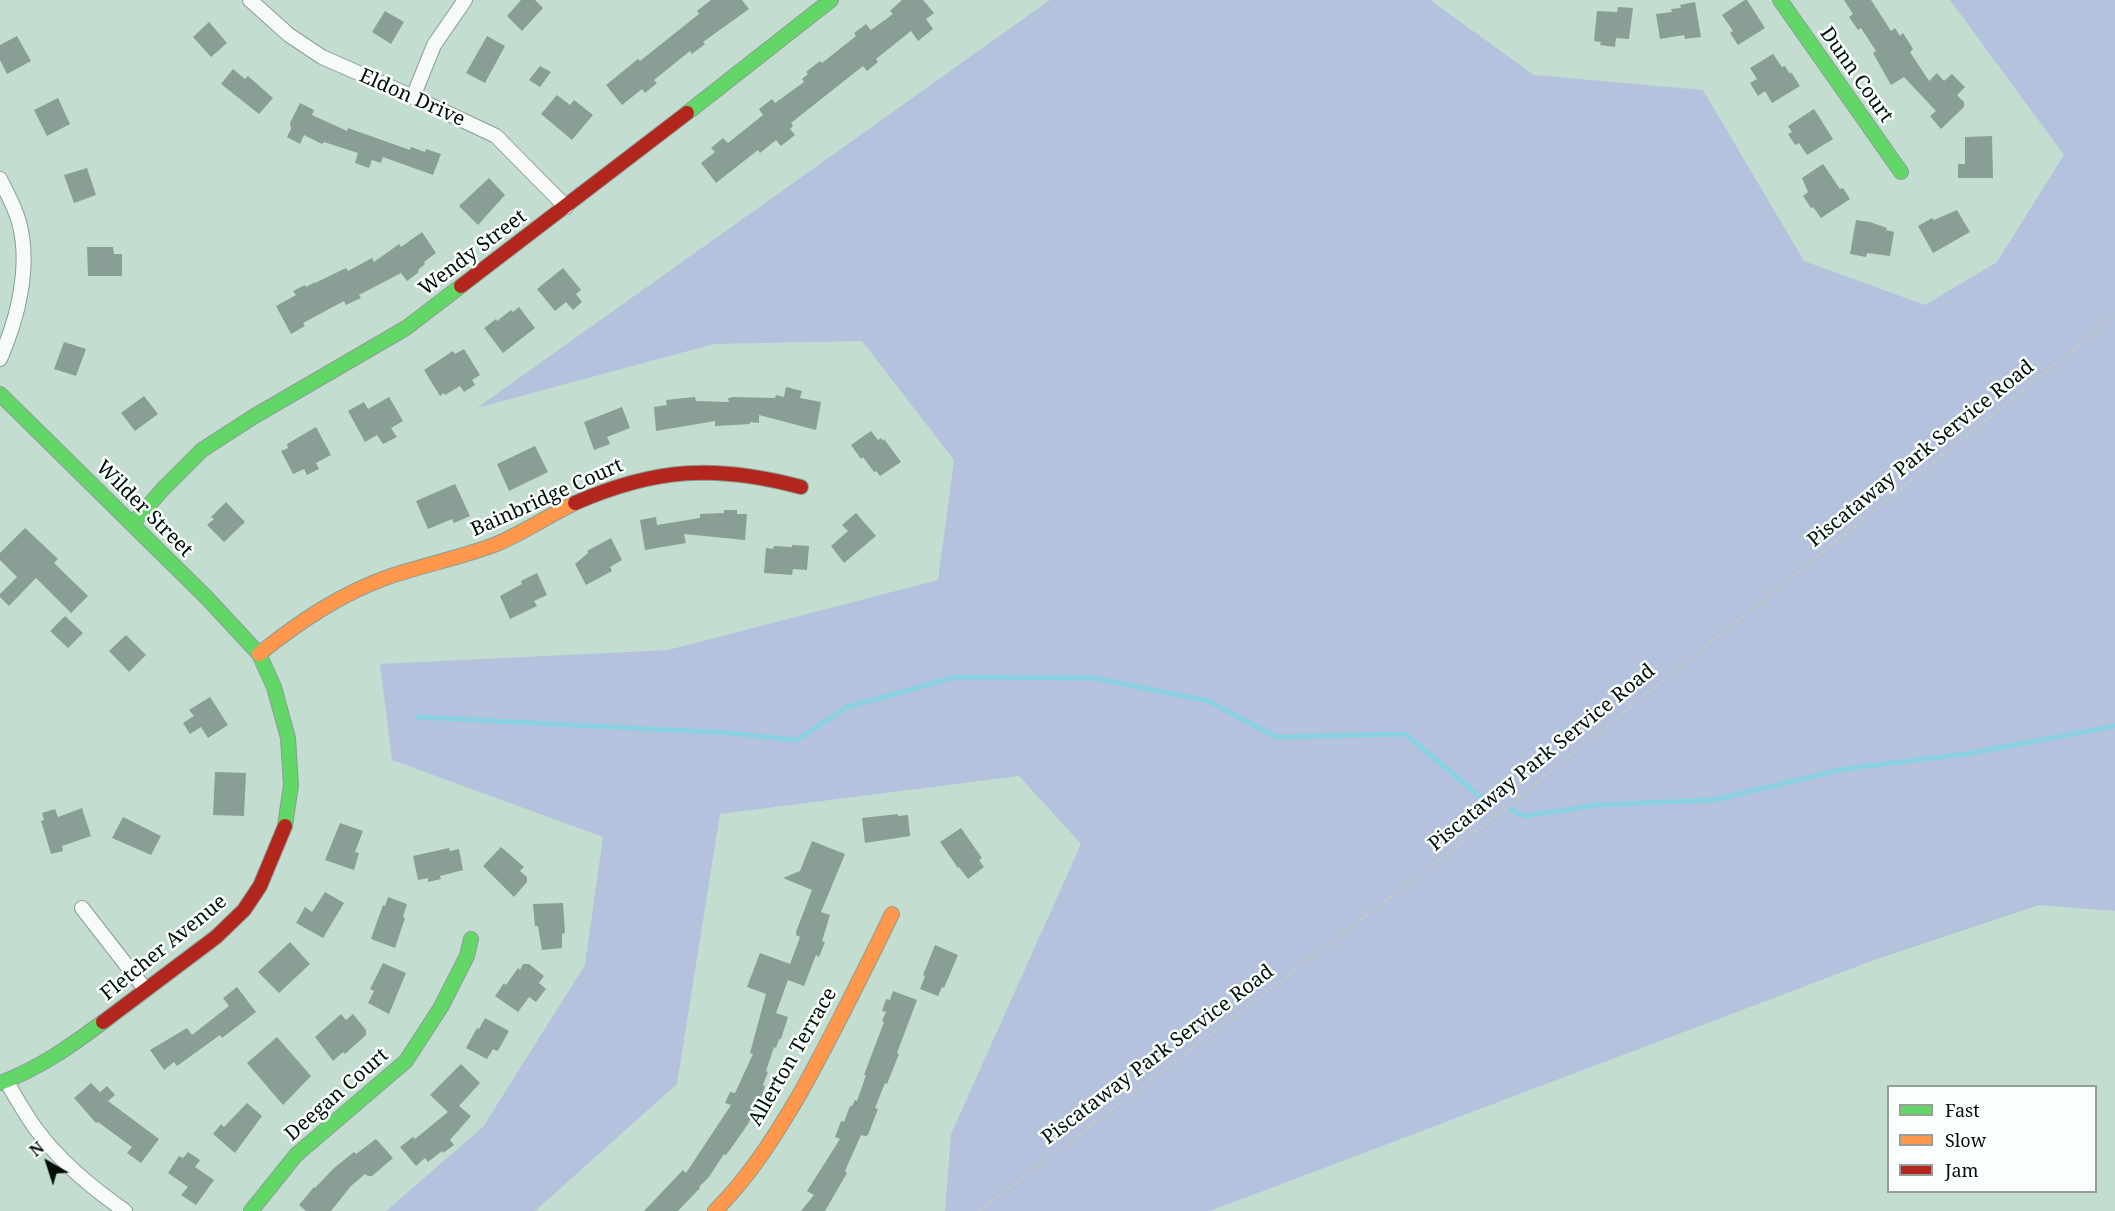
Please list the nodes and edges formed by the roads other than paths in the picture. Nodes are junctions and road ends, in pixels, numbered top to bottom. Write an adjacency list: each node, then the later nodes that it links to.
1 (250, 0): 5 (street, Eldon Drive)
2 (465, 0): 5 (street)
3 (831, 0): 8 (street, Wendy Street)
4 (1780, 0): 6 (street, Dunn Court)
5 (413, 97): 8 (street, Eldon Drive)
6 (1901, 172)
7 (0, 179): 9 (street)
8 (567, 207): 12 (street, Wendy Street)
9 (0, 358)
10 (0, 394): 12 (street, Wilder Street)
11 (801, 487): 13 (street, Bainbridge Court)
12 (132, 525): 13 (street, Wilder Street)
13 (259, 654): 17 (street, Fletcher Avenue)
14 (82, 908): 17 (street)
15 (892, 914): 21 (street, Allerton Terrace)
16 (471, 939): 20 (street, Deegan Court)
17 (145, 989): 18 (street, Fletcher Avenue)
18 (3, 1083): 19 (street)
19 (125, 1211)
20 (251, 1211)
21 (715, 1211)

